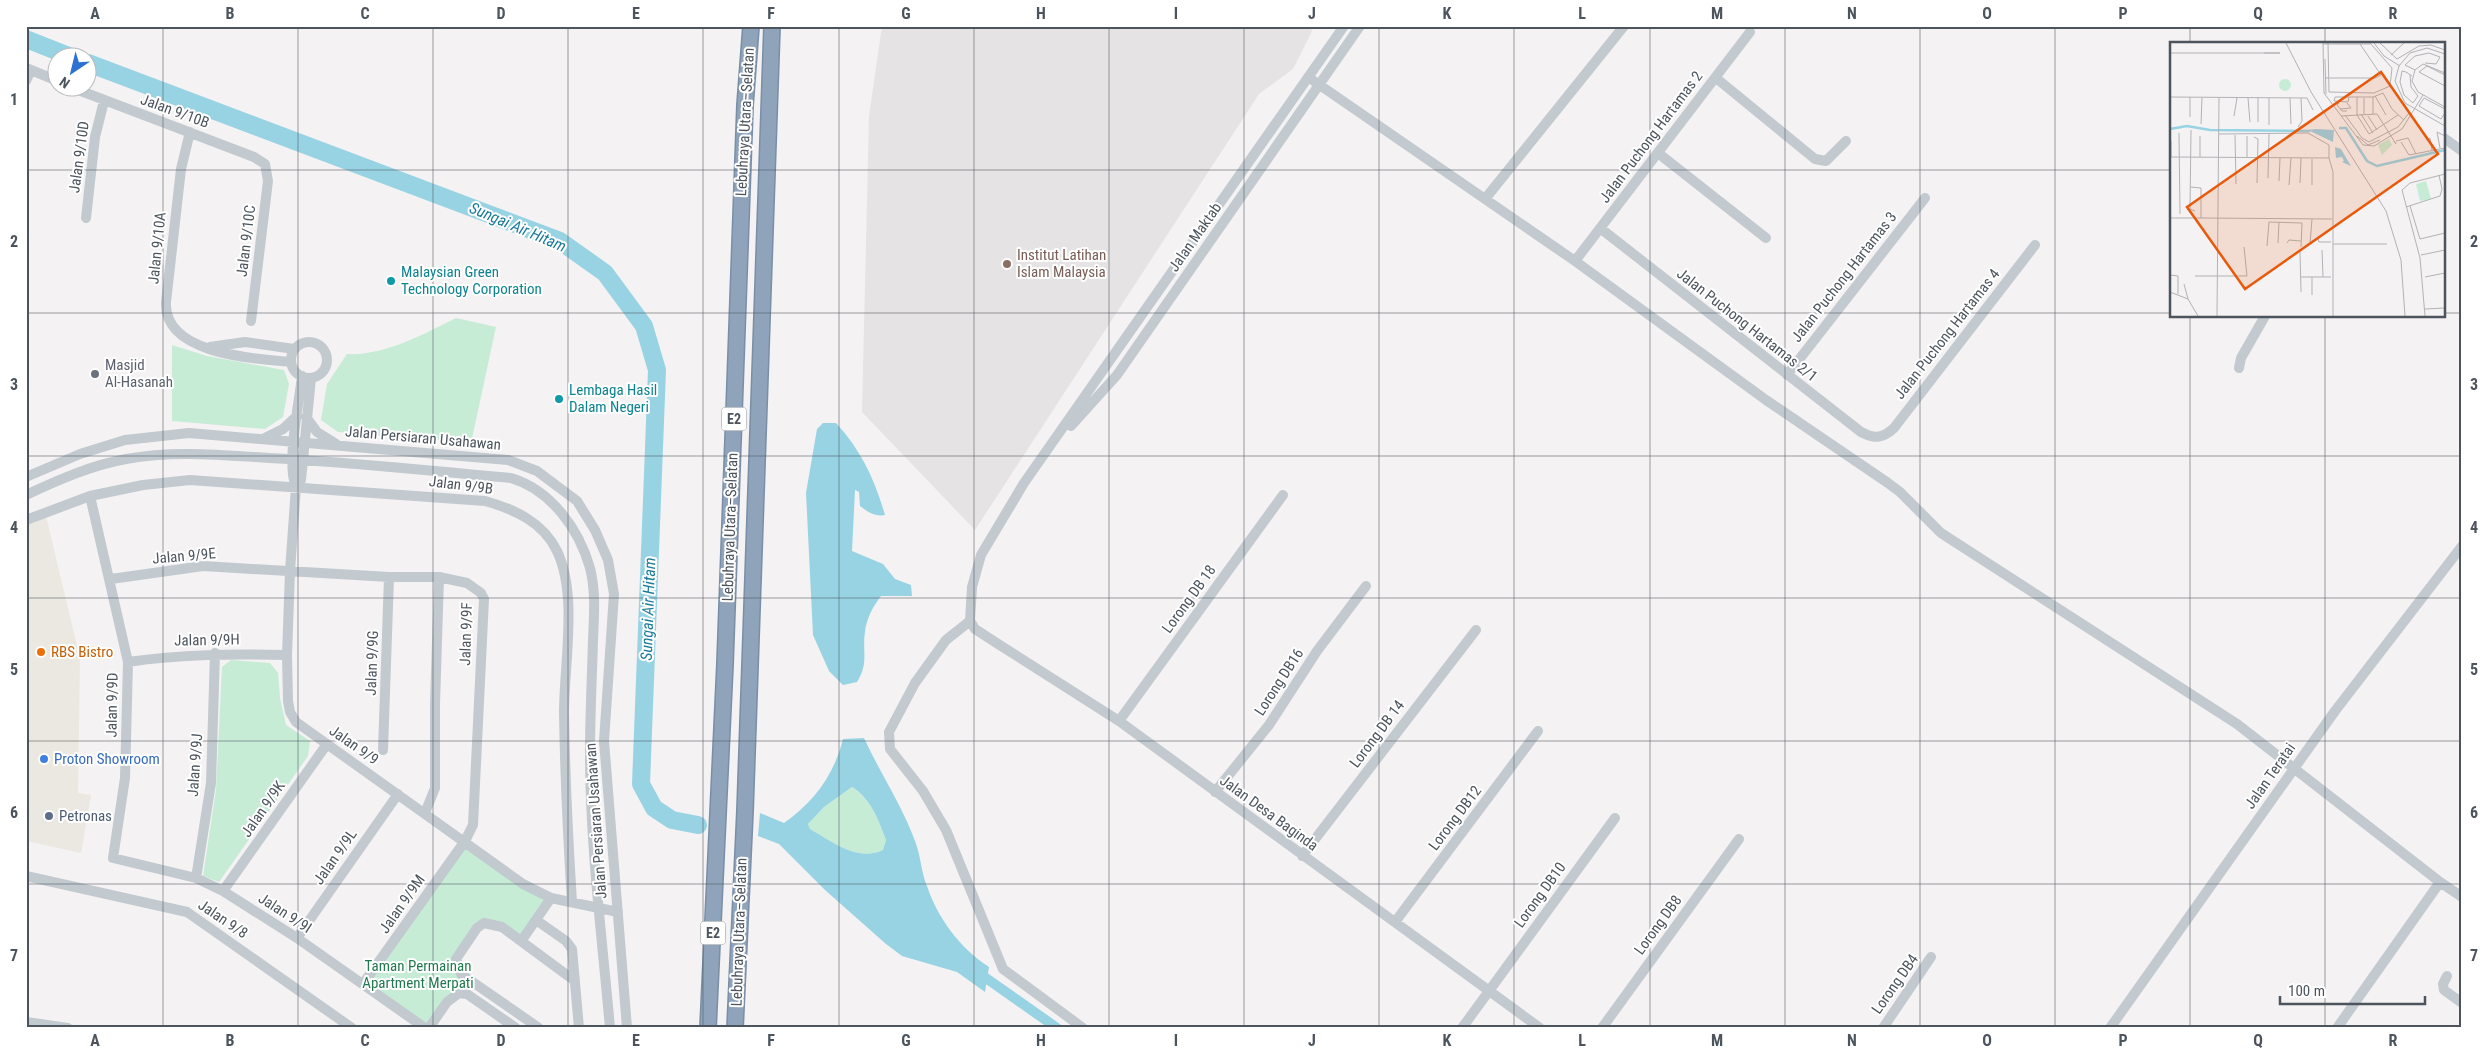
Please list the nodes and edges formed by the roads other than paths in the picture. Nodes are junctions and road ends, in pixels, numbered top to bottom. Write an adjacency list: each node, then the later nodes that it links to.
1 (751, 26): 104 (highway, Lebuhraya Utara–Selatan / E2)
2 (772, 26): 105 (highway, Lebuhraya Utara–Selatan / E2)
3 (1344, 26): 9 (street, Jalan Maktab)
4 (1360, 26): 12 (street, Jalan Maktab)
5 (1624, 26): 22 (street)
6 (1750, 32): 10 (street, Jalan Puchong Hartamas 2)
7 (28, 69): 8 (street); 11 (street)
8 (48, 77)
9 (1308, 77): 12 (street); 41 (street, Jalan Maktab)
10 (1716, 78): 17 (street); 19 (street, Jalan Puchong Hartamas 2)
11 (26, 81)
12 (1319, 84): 22 (street); 41 (street, Jalan Maktab)
13 (97, 98): 14 (street, Jalan 9/10B)
14 (104, 101): 15 (street, Jalan 9/10B); 23 (street, Jalan 9/10D)
15 (190, 132): 20 (street, Jalan 9/10B); 30 (street, Jalan 9/10A)
16 (2446, 139): 18 (street)
17 (1846, 141)
18 (2462, 151)
19 (1658, 153): 24 (street, Jalan Puchong Hartamas 2); 25 (street)
20 (265, 164): 29 (street, Jalan 9/10C)
21 (1925, 198): 34 (street, Jalan Puchong Hartamas 3)
22 (1485, 199): 27 (street)
23 (86, 218)
24 (1600, 228): 27 (street, Jalan Puchong Hartamas 2); 34 (street, Jalan Puchong Hartamas 2/1)
25 (1766, 238)
26 (2036, 245): 37 (street, Jalan Puchong Hartamas 4)
27 (1575, 260): 66 (street)
28 (2264, 318): 33 (street)
29 (251, 321)
30 (206, 347): 31 (street, Jalan 9/10A); 32 (street, Jalan 9/10A)
31 (294, 350): 32 (street); 35 (street)
32 (291, 362): 35 (street)
33 (2239, 368)
34 (1787, 375): 37 (street, Jalan Puchong Hartamas 2/1)
35 (306, 377): 36 (street, Jalan 9/9)
36 (302, 416): 38 (street); 39 (street, Jalan 9/9); 40 (street)
37 (1879, 438)
38 (262, 440): 39 (street, Jalan Persiaran Usahawan); 45 (street, Jalan Persiaran Usahawan)
39 (299, 443): 40 (street, Jalan Persiaran Usahawan); 43 (street, Jalan 9/9)
40 (340, 446): 83 (street, Jalan Persiaran Usahawan)
41 (1044, 456): 57 (street, Jalan Maktab)
42 (277, 458): 43 (street, Jalan Persiaran Usahawan); 46 (street); 47 (street, Jalan Persiaran Usahawan)
43 (298, 459): 44 (street, Jalan Persiaran Usahawan); 46 (street, Jalan 9/9)
44 (321, 461): 46 (street); 82 (street, Jalan Persiaran Usahawan)
45 (26, 477)
46 (296, 482): 49 (street, Jalan 9/9B); 52 (street, Jalan 9/9); 81 (street, Jalan 9/9B)
47 (26, 495)
48 (1283, 495): 62 (street, Lorong DB 18)
49 (90, 496): 50 (street, Jalan 9/9B); 54 (street, Jalan 9/9D)
50 (26, 520)
51 (2462, 546): 66 (street, Jalan Teratai)
52 (290, 570): 53 (street, Jalan 9/9F); 54 (street, Jalan 9/9E); 60 (street, Jalan 9/9)
53 (389, 577): 55 (street, Jalan 9/9F); 65 (street, Jalan 9/9G)
54 (111, 578): 61 (street, Jalan 9/9D)
55 (439, 578): 69 (street); 72 (street, Jalan 9/9F)
56 (1366, 586): 67 (street, Lorong DB16)
57 (972, 625): 62 (street, Jalan Desa Baginda); 106 (street)
58 (1476, 630): 73 (street, Lorong DB 14)
59 (215, 653): 60 (street, Jalan 9/9H); 61 (street, Jalan 9/9H); 76 (street, Jalan 9/9J)
60 (287, 655): 64 (street, Jalan 9/9)
61 (128, 662): 74 (street, Jalan 9/9D)
62 (1119, 721): 67 (street, Jalan Desa Baginda)
63 (1538, 731): 85 (street, Lorong DB12)
64 (327, 744): 68 (street, Jalan 9/9); 78 (street, Jalan 9/9K)
65 (383, 750)
66 (2294, 768): 77 (street); 111 (street, Jalan Teratai)
67 (1215, 792): 73 (street, Jalan Desa Baginda)
68 (398, 794): 69 (street, Jalan 9/9); 86 (street, Jalan 9/9L)
69 (425, 813): 72 (street, Jalan 9/9)
70 (1616, 818): 92 (street, Lorong DB10)
71 (1739, 839): 109 (street, Lorong DB8)
72 (465, 841): 80 (street, Jalan 9/9); 91 (street, Jalan 9/9M)
73 (1302, 856): 85 (street, Jalan Desa Baginda)
74 (113, 858): 76 (street, Jalan 9/9I)
75 (26, 876): 96 (street, Jalan 9/8)
76 (196, 878): 78 (street, Jalan 9/9I)
77 (2440, 882): 79 (street); 112 (street)
78 (223, 891): 86 (street, Jalan 9/9I)
79 (2462, 897)
80 (550, 898): 81 (street, Jalan 9/9); 84 (street)
81 (572, 902): 82 (street, Jalan 9/9)
82 (598, 908): 83 (street, Jalan 9/9); 102 (street, Jalan Persiaran Usahawan)
83 (618, 912): 103 (street, Jalan Persiaran Usahawan)
84 (536, 920): 87 (street); 90 (street)
85 (1395, 922): 92 (street, Jalan Desa Baginda)
86 (297, 938): 91 (street, Jalan 9/9I)
87 (522, 940): 90 (street); 100 (street)
88 (1931, 958): 110 (street, Lorong DB4)
89 (2447, 976): 93 (street)
90 (575, 981): 101 (street)
91 (363, 984): 97 (street, Jalan 9/9I)
92 (1489, 990): 107 (street, Lorong DB10); 108 (street, Jalan Desa Baginda)
93 (2462, 1003)
94 (26, 1022): 95 (street)
95 (68, 1028)
96 (352, 1028)
97 (425, 1028)
98 (429, 1028): 99 (street)
99 (516, 1028)
100 (539, 1028)
101 (579, 1028)
102 (610, 1028)
103 (627, 1028)
104 (708, 1028)
105 (735, 1028)
106 (1083, 1028)
107 (1462, 1028)
108 (1540, 1028)
109 (1602, 1028)
110 (1882, 1028)
111 (2110, 1028)
112 (2338, 1028)

